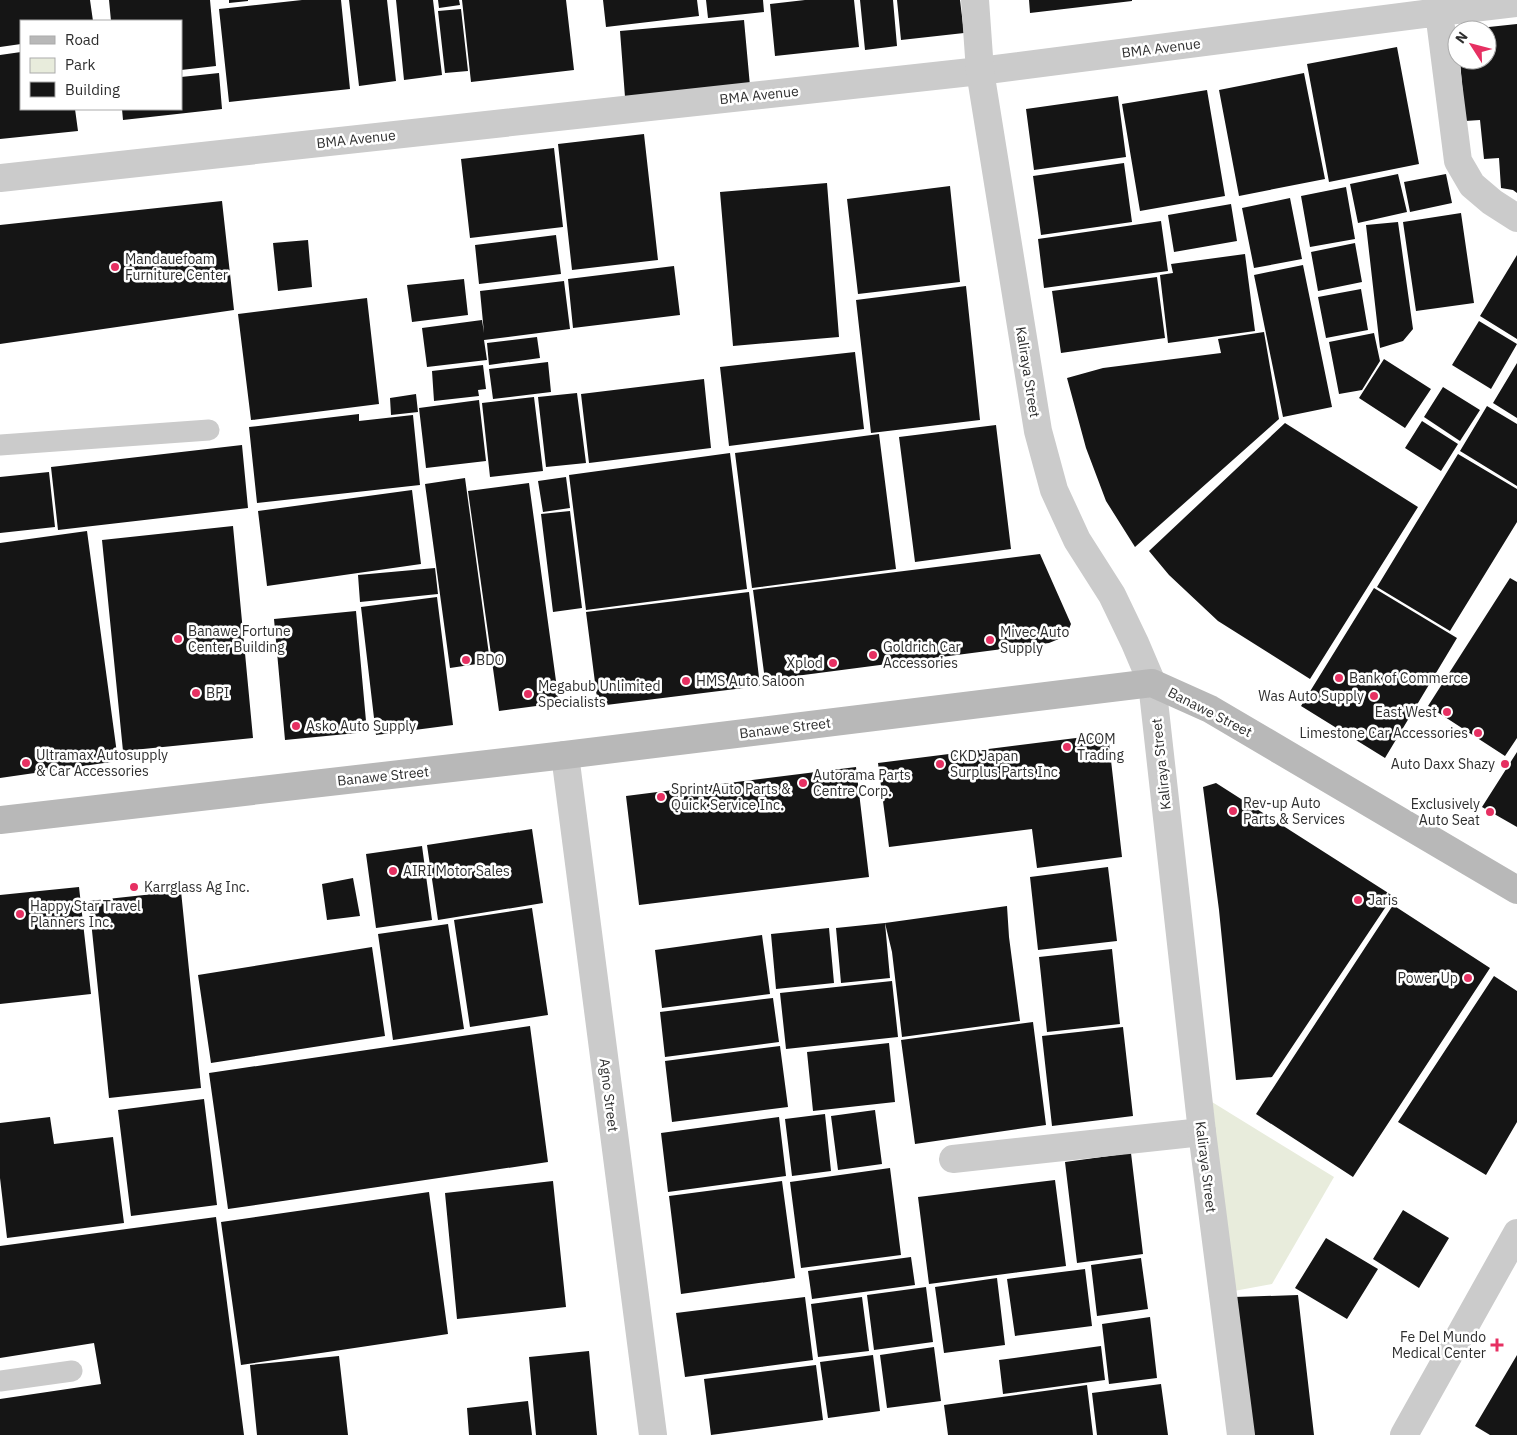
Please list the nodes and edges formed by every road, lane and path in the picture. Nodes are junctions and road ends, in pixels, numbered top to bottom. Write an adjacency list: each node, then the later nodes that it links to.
1 (975, 0): 4 (street, Kaliraya Street)
2 (1517, 3): 3 (street, BMA Avenue)
3 (1438, 6): 4 (street, BMA Avenue); 6 (street)
4 (980, 71): 5 (street, BMA Avenue); 9 (street, Kaliraya Street)
5 (0, 178)
6 (1517, 218)
7 (208, 430): 8 (lane)
8 (0, 445)
9 (1152, 683): 10 (main road, Banawe Street); 12 (main road, Banawe Street); 13 (street, Kaliraya Street)
10 (565, 755): 11 (main road, Banawe Street); 18 (street, Agno Street)
11 (0, 820)
12 (1517, 890)
13 (1202, 1132): 14 (street); 19 (street, Kaliraya Street)
14 (953, 1159)
15 (1516, 1239): 20 (street)
16 (72, 1371): 17 (lane)
17 (0, 1381)
18 (653, 1435)
19 (1241, 1435)
20 (1404, 1435)

